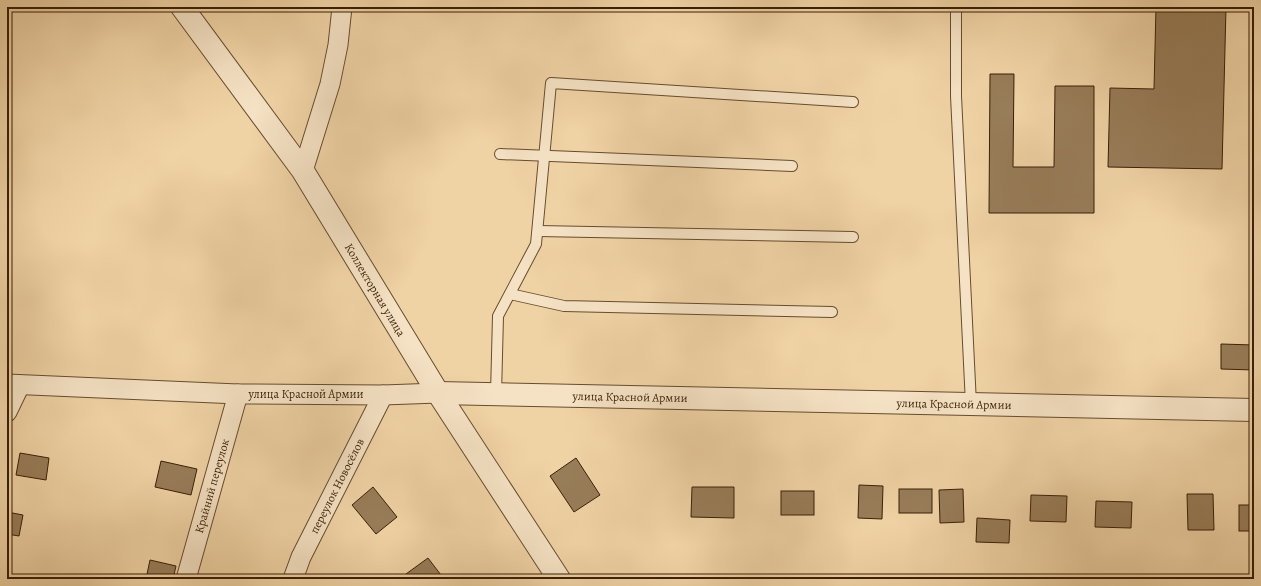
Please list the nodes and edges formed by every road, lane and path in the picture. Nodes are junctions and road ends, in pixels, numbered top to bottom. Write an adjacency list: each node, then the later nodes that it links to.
1 (182, 7): 8 (street, Коллекторная улица)
2 (342, 7): 8 (street)
3 (956, 7): 18 (lane)
4 (853, 102): 6 (lane)
5 (500, 154): 6 (lane)
6 (544, 155): 7 (lane); 9 (lane)
7 (792, 166)
8 (303, 171): 14 (street, Коллекторная улица)
9 (538, 231): 10 (lane); 11 (lane)
10 (853, 237)
11 (510, 294): 12 (lane); 16 (lane)
12 (832, 312)
13 (13, 385): 15 (street, улица Красной Армии); 20 (street)
14 (438, 393): 16 (street, улица Красной Армии); 17 (street, улица Красной Армии); 23 (street, Коллекторная улица)
15 (238, 394): 17 (street, улица Красной Армии); 21 (street, Крайний переулок)
16 (496, 394): 18 (street, улица Красной Армии)
17 (383, 395): 22 (street, переулок Новосёлов)
18 (971, 404): 19 (street, улица Красной Армии)
19 (1254, 410)
20 (7, 412)
21 (186, 579)
22 (293, 579)
23 (559, 579)

